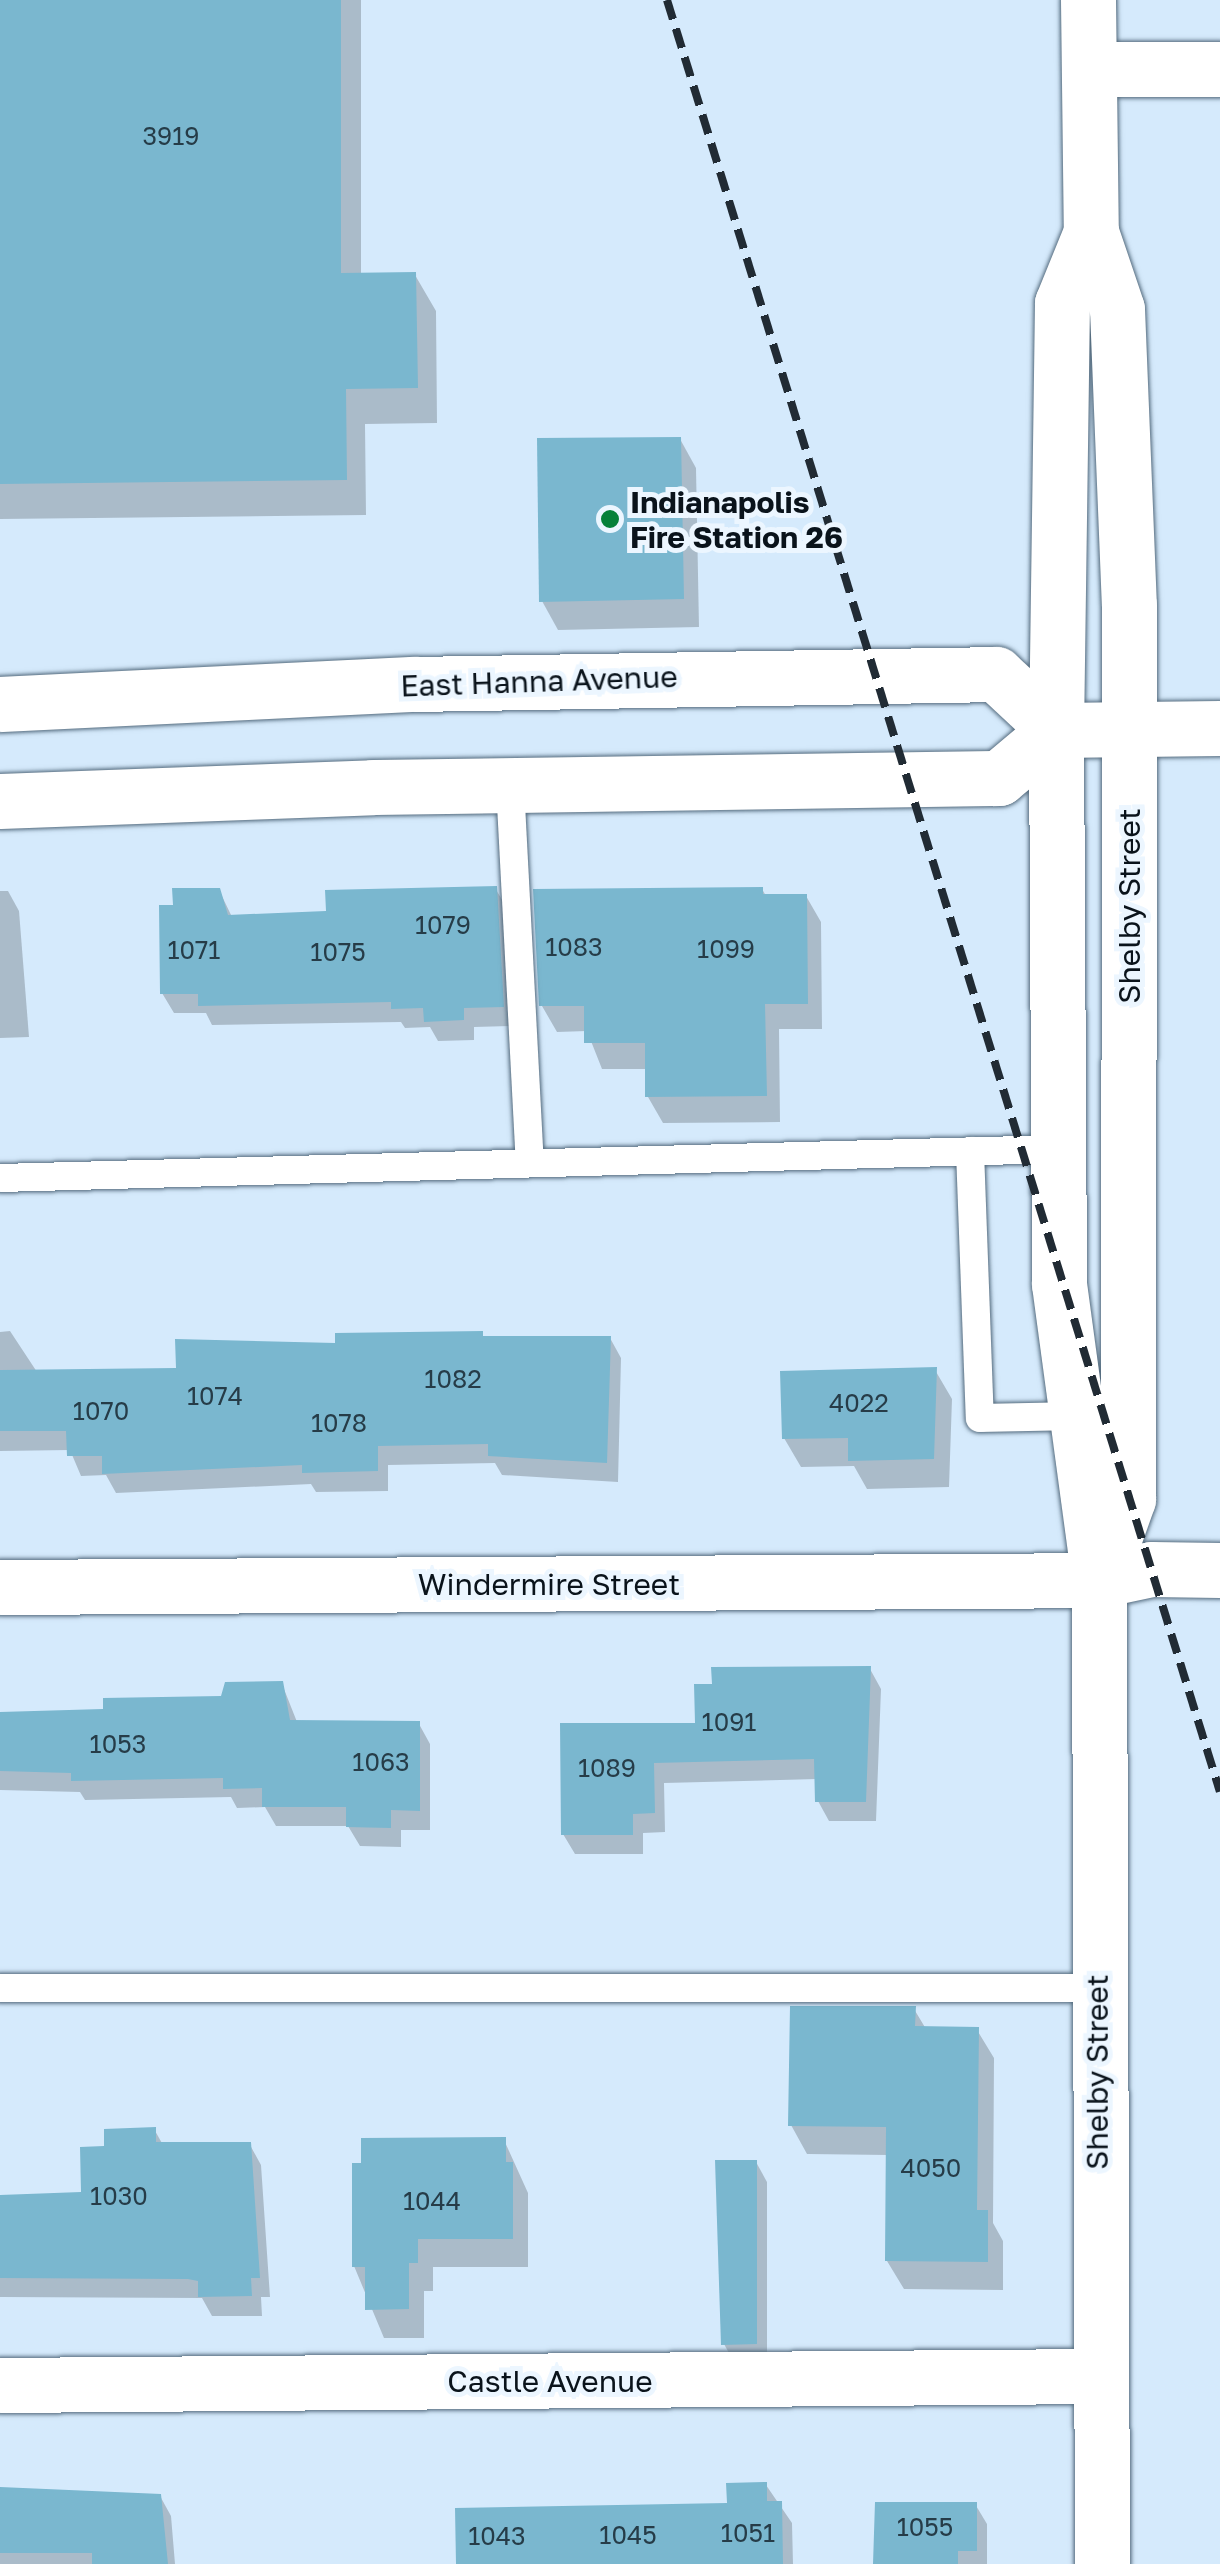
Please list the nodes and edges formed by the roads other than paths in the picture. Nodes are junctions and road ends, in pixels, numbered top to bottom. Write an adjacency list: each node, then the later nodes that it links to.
1 (1088, 0): 2 (main road, Shelby Street)
2 (1089, 69): 3 (main road); 4 (main road, Shelby Street)
3 (1220, 70)
4 (1091, 232): 7 (main road, Shelby Street); 8 (main road, Shelby Street)
5 (0, 704): 7 (main road, East Hanna Avenue)
6 (1220, 728): 8 (main road)
7 (1056, 730): 8 (main road); 9 (main road); 11 (main road, Shelby Street)
8 (1129, 730): 17 (main road, Shelby Street)
9 (510, 785): 10 (main road); 13 (lane)
10 (0, 801)
11 (1058, 1149): 12 (lane); 15 (main road, Shelby Street)
12 (970, 1150): 13 (lane); 15 (lane)
13 (530, 1161): 14 (lane)
14 (0, 1178)
15 (1076, 1416): 17 (main road, Shelby Street)
16 (1220, 1570): 17 (main road, Windermire Street)
17 (1099, 1580): 18 (main road, Windermire Street); 20 (main road, Shelby Street)
18 (0, 1588)
19 (0, 1988): 20 (lane)
20 (1096, 1988): 21 (main road, Shelby Street)
21 (1100, 2376): 22 (main road, Castle Avenue); 23 (main road, Shelby Street)
22 (0, 2385)
23 (1102, 2564)

